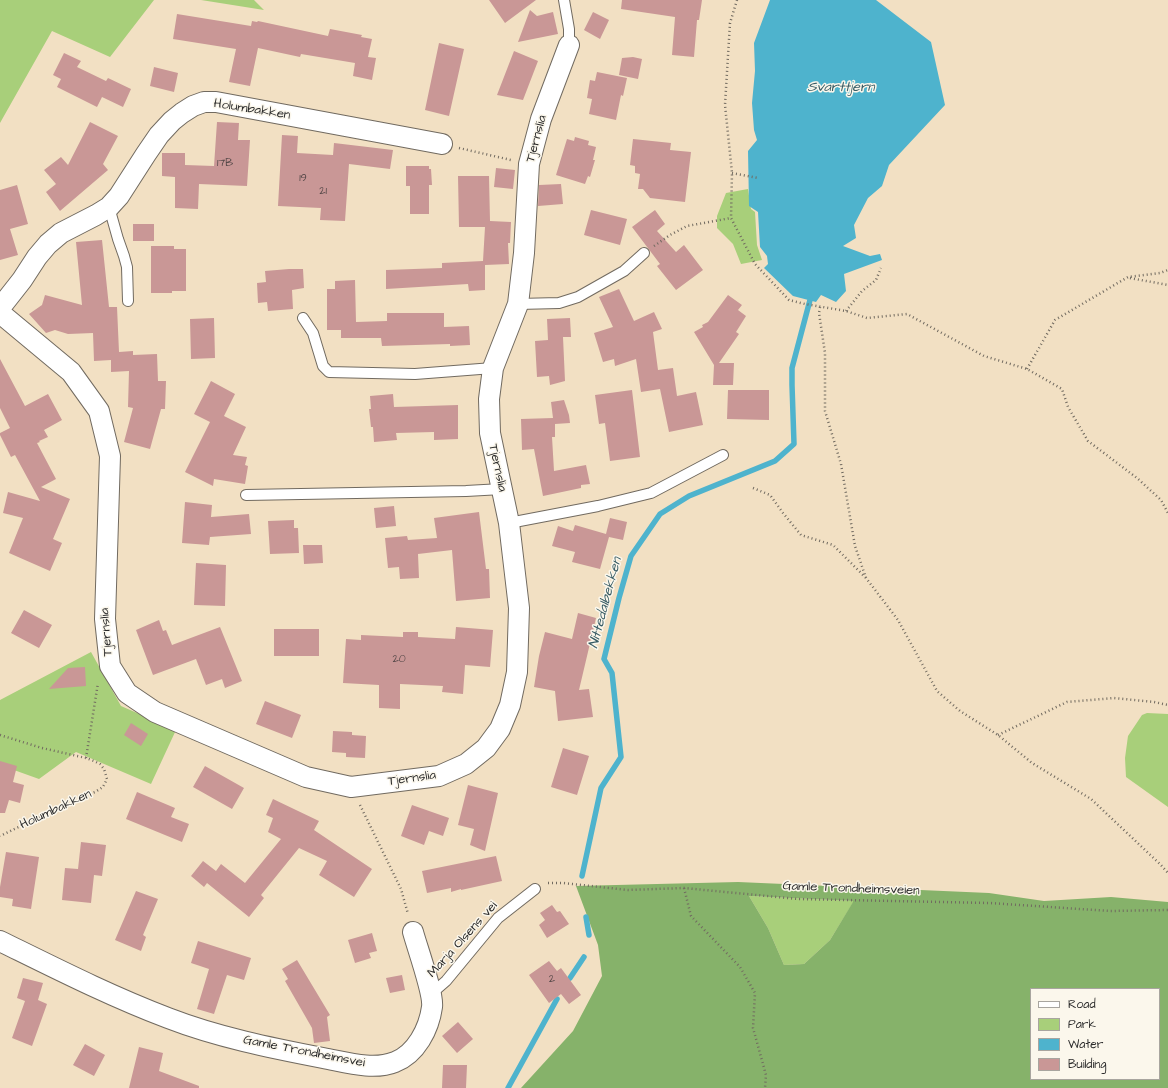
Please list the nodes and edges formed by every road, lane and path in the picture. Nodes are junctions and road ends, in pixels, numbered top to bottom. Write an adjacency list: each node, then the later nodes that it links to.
1 (564, 0): 3 (lane)
2 (738, 0): 6 (path)
3 (570, 45): 5 (street, Tjernslia)
4 (442, 144): 5 (path); 8 (street, Holumbakken)
5 (529, 164): 16 (street, Tjernslia)
6 (732, 173): 7 (path); 9 (path)
7 (758, 178)
8 (109, 207): 15 (lane); 18 (street, Holumbakken)
9 (731, 218): 10 (path); 17 (path)
10 (644, 254): 16 (lane)
11 (881, 268): 19 (path)
12 (1168, 270): 13 (path)
13 (1128, 277): 14 (path); 23 (path)
14 (1168, 285)
15 (128, 301)
16 (518, 304): 22 (street, Tjernslia)
17 (820, 307): 19 (path); 30 (path)
18 (0, 308)
19 (846, 311): 23 (path)
20 (0, 313): 36 (street, Tjernslia)
21 (303, 318): 22 (lane)
22 (493, 368): 25 (street, Tjernslia)
23 (1027, 368): 28 (path)
24 (723, 455): 29 (lane)
25 (502, 488): 27 (lane); 29 (street, Tjernslia)
26 (753, 488): 30 (path)
27 (246, 495)
28 (1168, 513)
29 (509, 523): 36 (street, Tjernslia)
30 (866, 578): 33 (path)
31 (100, 676): 35 (path)
32 (1168, 705): 33 (path)
33 (998, 734): 38 (path)
34 (0, 735): 35 (path, Holumbakken)
35 (86, 758): 37 (path, Holumbakken)
36 (351, 788): 42 (path)
37 (0, 836)
38 (1168, 873)
39 (684, 888): 40 (path, Gamle Trondheimsveien); 41 (path, Gamle Trondheimsveien); 45 (path)
40 (535, 889): 44 (lane, Marja Olsens vei)
41 (1168, 910)
42 (413, 932): 44 (street, Gamle Trondheimsvei)
43 (0, 941): 44 (street, Gamle Trondheimsvei)
44 (431, 994)
45 (765, 1088)

